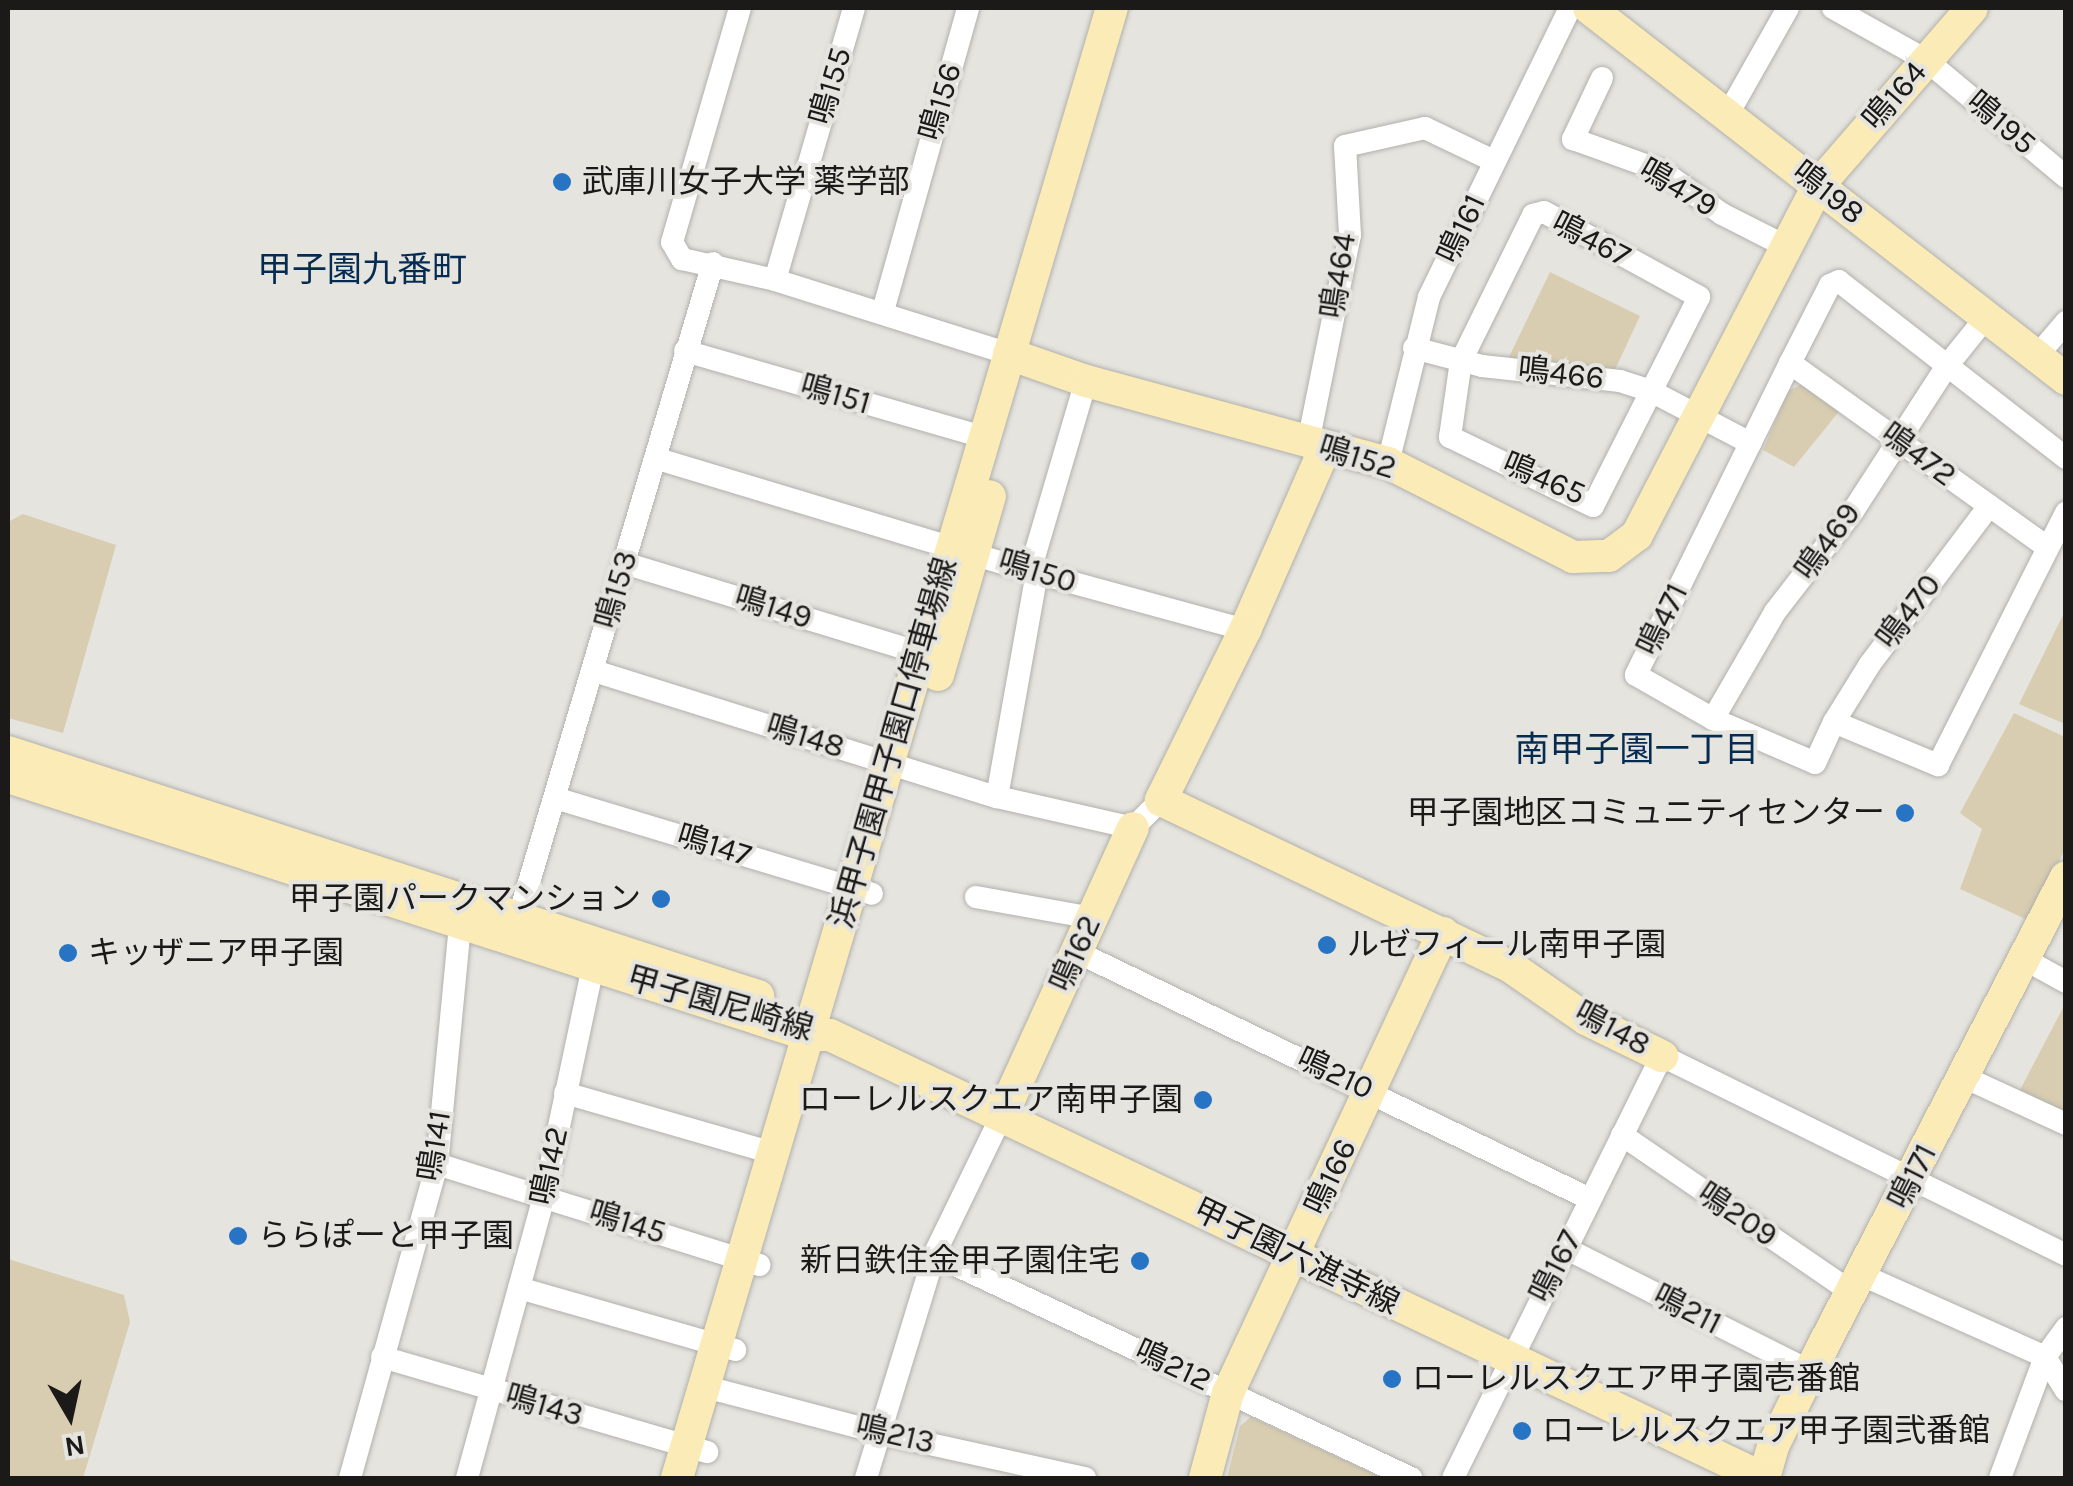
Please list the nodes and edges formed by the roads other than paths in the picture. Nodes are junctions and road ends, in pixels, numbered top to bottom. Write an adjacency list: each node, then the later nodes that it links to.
1 (740, 8): 18 (street, 鳴152)
2 (854, 8): 19 (street, 鳴155)
3 (968, 8): 20 (street, 鳴156)
4 (1112, 8): 26 (main road, 浜甲子園甲子園口停車場線)
5 (1133, 8): 26 (main road, 浜甲子園甲子園口停車場線)
6 (1570, 8): 14 (street, 鳴161)
7 (1589, 8): 13 (main road, 鳴198)
8 (1788, 8): 13 (street)
9 (1833, 8): 11 (street, 鳴195)
10 (1972, 8): 11 (main road, 鳴164)
11 (1926, 60): 15 (street, 鳴195); 16 (main road, 鳴164)
12 (1602, 78): 17 (street, 鳴479)
13 (1728, 114): 16 (main road, 鳴198)
14 (1494, 161): 23 (street, 鳴161); 37 (street, 鳴464)
15 (2066, 177)
16 (1818, 186): 17 (main road, 鳴152); 21 (main road, 鳴198)
17 (1786, 246): 33 (main road, 鳴152)
18 (713, 263): 19 (street, 鳴152); 24 (street, 鳴153)
19 (775, 280): 20 (street, 鳴152)
20 (883, 311): 26 (street, 鳴152)
21 (1988, 315): 25 (main road, 鳴198); 29 (street)
22 (2066, 322): 25 (street)
23 (1414, 348): 27 (street, 鳴466); 40 (street, 鳴161)
24 (685, 351): 34 (street, 鳴151); 39 (street, 鳴153)
25 (2037, 356): 30 (main road, 鳴198)
26 (1020, 358): 31 (main road, 鳴152); 34 (main road, 浜甲子園甲子園口停車場線); 44 (main road, 浜甲子園甲子園口停車場線)
27 (1461, 361): 32 (street, 鳴466); 32 (street, 鳴465); 32 (street, 鳴467)
28 (1790, 362): 29 (street, 鳴471); 35 (street, 鳴472); 36 (street, 鳴471)
29 (1946, 367): 35 (street, 鳴469); 38 (street, 鳴471)
30 (2066, 379)
31 (1086, 381): 37 (main road, 鳴152); 46 (street)
32 (1653, 392): 33 (street, 鳴466)
33 (1702, 417): 36 (street); 40 (main road, 鳴152)
34 (986, 438): 44 (main road, 浜甲子園甲子園口停車場線)
35 (1898, 440): 41 (street, 鳴472); 50 (street, 鳴469)
36 (1750, 442): 50 (street, 鳴471)
37 (1316, 446): 40 (main road, 鳴152); 47 (main road, 鳴162)
38 (2066, 458)
39 (658, 460): 44 (street, 鳴150); 45 (street, 鳴153)
40 (1388, 463)
41 (1988, 506): 43 (street, 鳴472); 51 (street, 鳴470)
42 (2066, 513): 43 (street)
43 (2047, 547): 51 (street)
44 (963, 550): 46 (street, 鳴150); 48 (main road, 浜甲子園甲子園口停車場線); 53 (main road, 浜甲子園甲子園口停車場線)
45 (624, 563): 48 (street, 鳴149); 49 (street, 鳴153)
46 (1034, 572): 47 (street, 鳴150); 55 (street)
47 (1245, 630): 57 (main road, 鳴162)
48 (921, 653): 53 (main road, 浜甲子園甲子園口停車場線)
49 (594, 670): 53 (street, 鳴148); 56 (street, 鳴153)
50 (1713, 719): 51 (street, 鳴471)
51 (1834, 722)
52 (8, 752): 62 (main road, 甲子園尼崎線)
53 (900, 767): 55 (street, 鳴148); 60 (main road, 浜甲子園甲子園口停車場線)
54 (8, 777): 64 (main road, 甲子園尼崎線)
55 (996, 796): 58 (street, 鳴148)
56 (555, 798): 60 (street, 鳴147); 62 (street, 鳴153)
57 (1161, 800): 58 (street, 鳴162); 65 (main road, 鳴148)
58 (1133, 828): 63 (main road, 鳴162)
59 (2066, 877): 67 (main road, 鳴171)
60 (862, 891): 70 (main road, 浜甲子園甲子園口停車場線)
61 (976, 896): 63 (street)
62 (520, 916): 70 (main road, 甲子園尼崎線)
63 (1092, 918): 66 (main road, 鳴162)
64 (460, 925): 68 (main road, 甲子園尼崎線); 79 (street, 鳴141)
65 (1442, 934): 71 (main road, 鳴148); 73 (main road, 鳴166)
66 (1077, 952): 73 (street, 鳴210); 75 (main road, 鳴162)
67 (2024, 958): 69 (street); 72 (main road, 鳴171)
68 (593, 967): 70 (main road, 甲子園尼崎線); 74 (street, 鳴142)
69 (2066, 982)
70 (818, 1028): 75 (main road, 甲子園六湛寺線); 78 (main road, 浜甲子園甲子園口停車場線); 87 (main road, 浜甲子園甲子園口停車場線)
71 (1662, 1056): 77 (street, 鳴167); 80 (street, 鳴148)
72 (1964, 1078): 76 (street); 80 (main road, 鳴171)
73 (1370, 1090): 82 (street, 鳴210); 85 (main road, 鳴166)
74 (566, 1093): 78 (street); 81 (street, 鳴142)
75 (1003, 1113): 84 (street, 鳴162); 85 (main road, 甲子園六湛寺線)
76 (2066, 1124)
77 (1622, 1136): 82 (street, 鳴167); 88 (street, 鳴209)
78 (773, 1153): 87 (main road, 浜甲子園甲子園口停車場線)
79 (436, 1164): 81 (street, 鳴145); 92 (street, 鳴141)
80 (1912, 1177): 86 (street, 鳴148); 88 (main road, 鳴171)
81 (544, 1197): 87 (street, 鳴145); 89 (street, 鳴142)
82 (1590, 1199): 83 (street, 鳴167)
83 (1565, 1248): 94 (street, 鳴167); 95 (street, 鳴211)
84 (934, 1255): 99 (street, 鳴212); 100 (street, 鳴162)
85 (1294, 1256): 94 (main road, 甲子園六湛寺線); 99 (main road, 鳴166)
86 (2066, 1256)
87 (751, 1262): 91 (main road, 浜甲子園甲子園口停車場線)
88 (1858, 1284): 93 (street, 鳴209); 95 (main road, 鳴171)
89 (520, 1288): 91 (street); 98 (street, 鳴142)
90 (2066, 1328): 93 (street)
91 (727, 1348): 96 (main road, 浜甲子園甲子園口停車場線)
92 (382, 1357): 98 (street, 鳴143); 102 (street, 鳴141)
93 (2045, 1357): 97 (street); 111 (street)
94 (1509, 1359): 109 (street, 鳴167); 110 (main road, 甲子園六湛寺線)
95 (1810, 1371): 110 (main road, 鳴171)
96 (715, 1390): 100 (street, 鳴213); 101 (main road, 浜甲子園甲子園口停車場線)
97 (2066, 1390)
98 (492, 1391): 101 (street, 鳴143); 103 (street, 鳴142)
99 (1228, 1392): 107 (main road, 鳴166); 108 (street, 鳴212)
100 (880, 1432): 105 (street, 鳴162); 106 (street, 鳴213)
101 (698, 1459): 104 (main road, 浜甲子園甲子園口停車場線)
102 (350, 1478)
103 (467, 1478)
104 (677, 1478)
105 (866, 1478)
106 (1085, 1478)
107 (1205, 1478)
108 (1410, 1478)
109 (1453, 1478)
110 (1763, 1478)
111 (2000, 1478)

